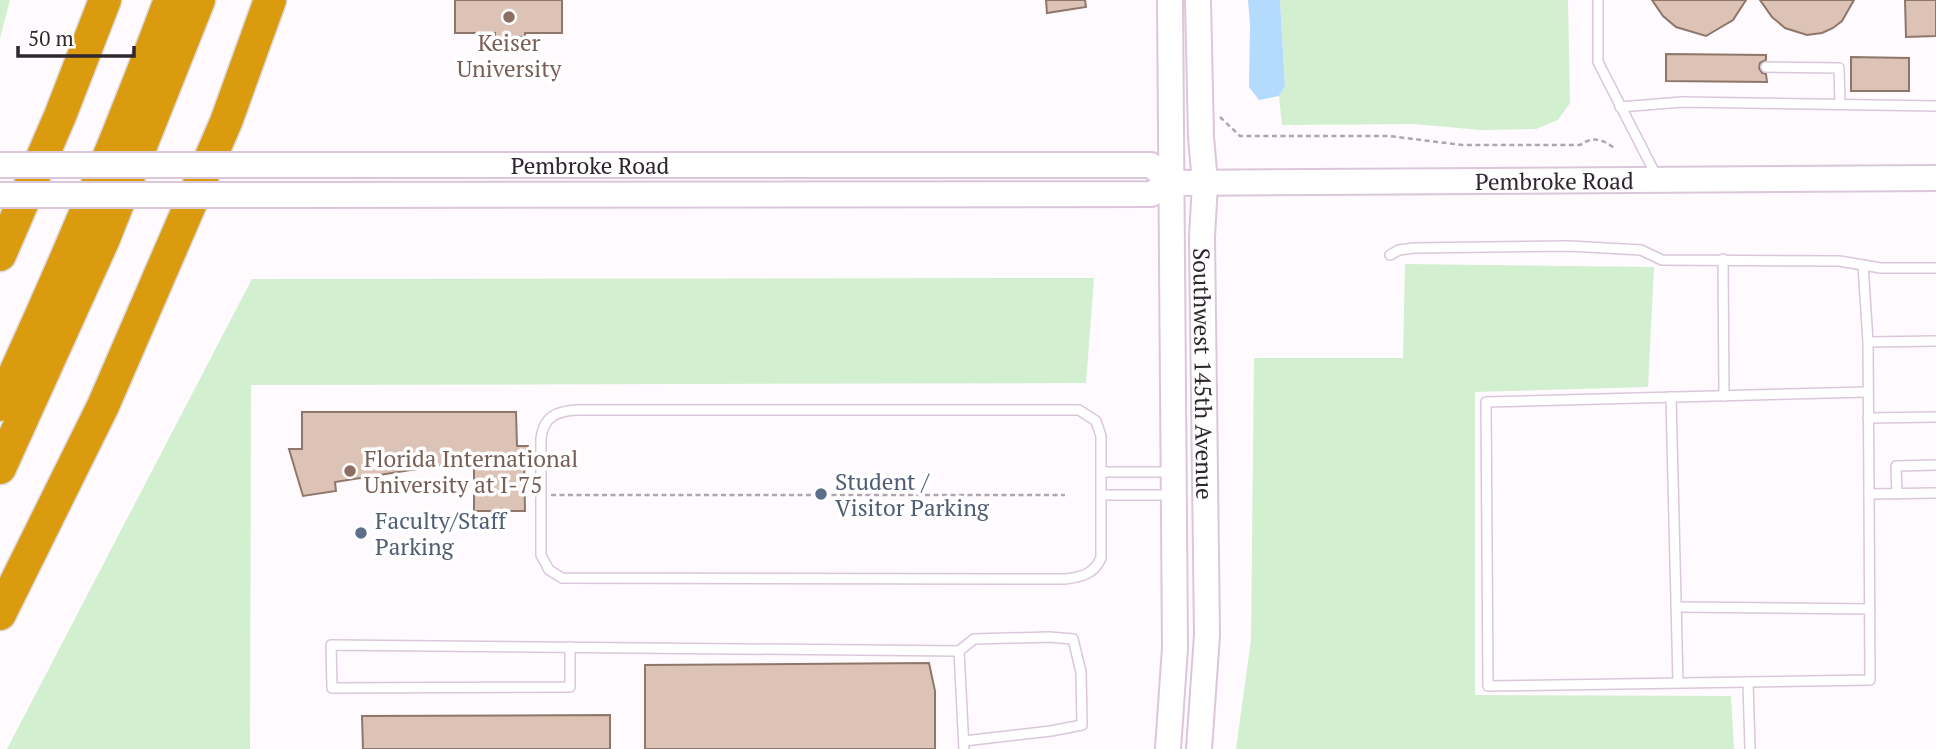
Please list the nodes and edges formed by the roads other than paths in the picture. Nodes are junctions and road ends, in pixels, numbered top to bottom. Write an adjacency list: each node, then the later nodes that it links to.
1 (105, 0): 18 (highway)
2 (170, 0): 28 (highway)
3 (199, 0): 32 (highway)
4 (271, 0): 41 (highway)
5 (1170, 0): 15 (main road, Southwest 145th Avenue)
6 (1198, 0): 16 (main road, Southwest 145th Avenue)
7 (1598, 0): 11 (lane)
8 (1766, 67): 9 (lane)
9 (1840, 104): 10 (lane); 11 (lane)
10 (1936, 106)
11 (1620, 107): 14 (lane)
12 (0, 165): 15 (main road, Pembroke Road, bridge)
13 (1936, 178): 14 (main road, Pembroke Road)
14 (1660, 181): 16 (main road, Pembroke Road)
15 (1172, 183): 16 (main road, Pembroke Road); 17 (main road, Pembroke Road, bridge); 34 (main road, Southwest 145th Avenue)
16 (1205, 183): 48 (main road, Southwest 145th Avenue)
17 (0, 195)
18 (0, 255)
19 (1390, 255): 20 (lane)
20 (1723, 259): 21 (lane); 26 (lane)
21 (1863, 265): 22 (lane); 24 (lane)
22 (1936, 268)
23 (1936, 341): 24 (lane)
24 (1868, 342): 25 (lane)
25 (1868, 392): 26 (lane); 30 (lane)
26 (1724, 396): 27 (lane)
27 (1671, 397): 39 (lane); 45 (lane)
28 (0, 405)
29 (1936, 417): 30 (lane)
30 (1868, 418): 36 (lane)
31 (1936, 465): 37 (lane)
32 (0, 468)
33 (1101, 472): 34 (lane); 38 (lane); 38 (lane)
34 (1174, 483): 38 (lane); 47 (main road, Southwest 145th Avenue)
35 (1936, 493): 37 (lane)
36 (1869, 494): 37 (lane); 40 (lane)
37 (1897, 494)
38 (1101, 495)
39 (1676, 607): 40 (lane); 45 (lane)
40 (1870, 609): 44 (lane)
41 (0, 614)
42 (570, 647): 42 (lane); 43 (lane)
43 (959, 651): 46 (lane); 46 (lane)
44 (1748, 682): 45 (lane); 49 (lane)
45 (1678, 683)
46 (964, 745)
47 (1168, 749)
48 (1199, 749)
49 (1750, 749)

